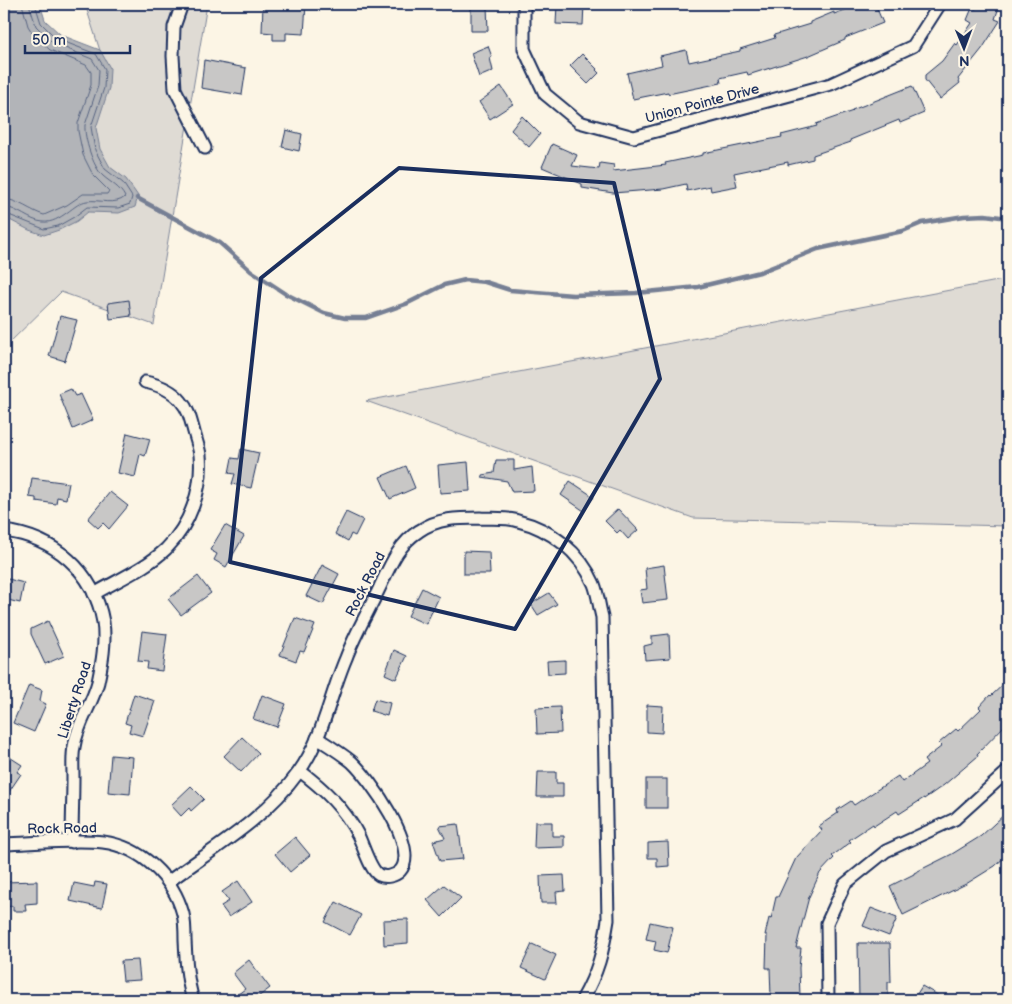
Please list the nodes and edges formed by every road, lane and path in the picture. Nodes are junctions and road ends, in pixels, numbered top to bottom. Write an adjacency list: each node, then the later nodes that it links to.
1 (182, 4): 4 (street)
2 (524, 4): 3 (street, Union Pointe Drive)
3 (940, 4)
4 (205, 148)
5 (145, 382): 7 (street)
6 (4, 531): 7 (street, Liberty Road)
7 (94, 594): 11 (street, Liberty Road)
8 (317, 738): 9 (street, Rock Road); 9 (street); 15 (street, Rock Road)
9 (300, 770): 13 (street, Rock Road)
10 (1008, 770): 16 (street)
11 (72, 842): 12 (street, Rock Road); 13 (street, Rock Road)
12 (4, 844)
13 (168, 882): 14 (street, Rock Road)
14 (193, 1000)
15 (582, 1000)
16 (828, 1000)

